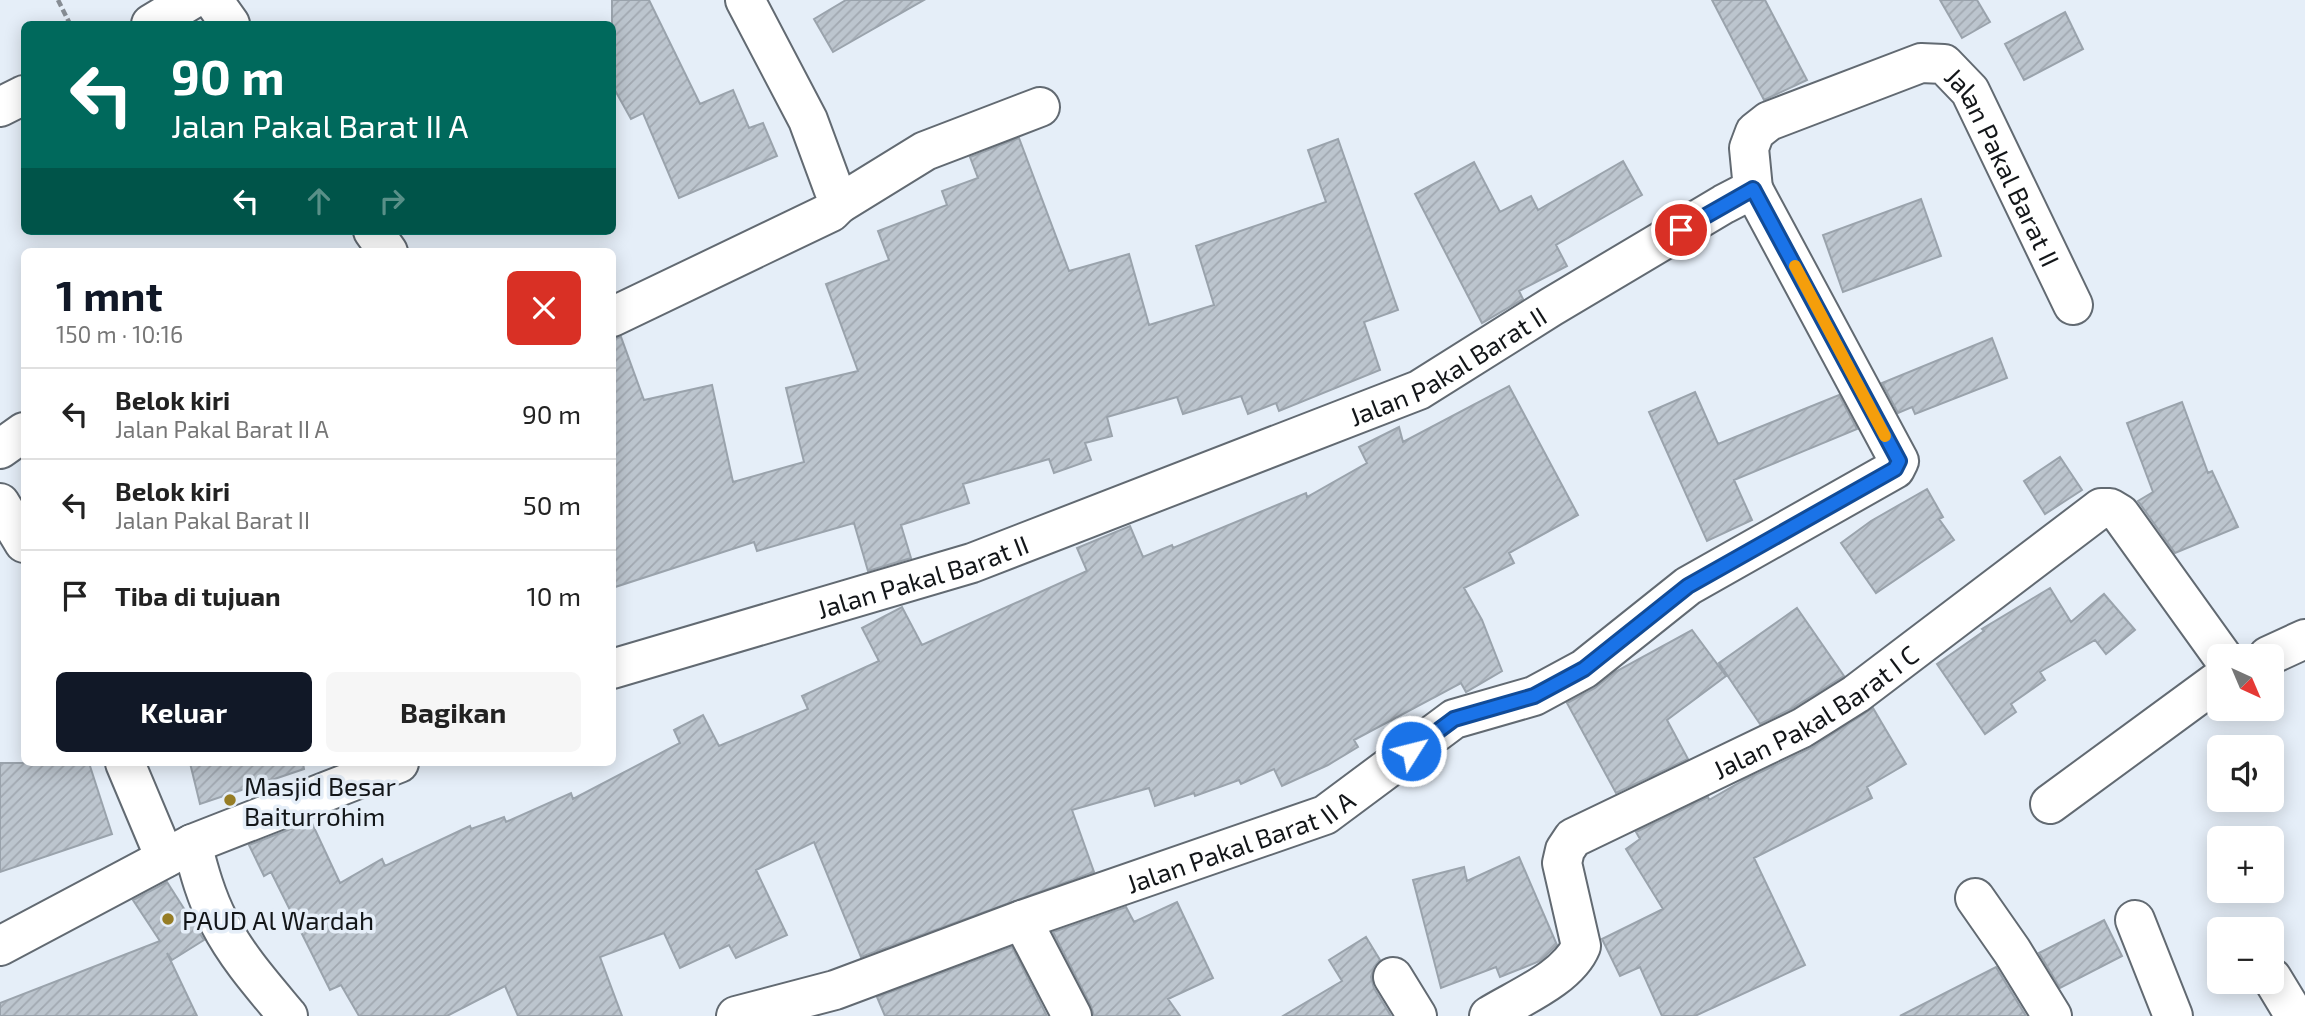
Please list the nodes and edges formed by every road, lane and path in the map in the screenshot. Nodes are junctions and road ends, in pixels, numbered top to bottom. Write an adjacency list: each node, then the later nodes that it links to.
1 (58, 0): 5 (path)
2 (191, 0): 6 (street)
3 (213, 0): 7 (street)
4 (746, 0): 12 (street)
5 (68, 21)
6 (156, 21)
7 (228, 21)
8 (21, 96): 9 (street)
9 (0, 107)
10 (1040, 107): 12 (street)
11 (1753, 189): 13 (street, Jalan Pakal Barat II); 22 (street, Jalan Pakal Barat II); 29 (street, Jalan Pakal Barat II A)
12 (839, 204): 14 (street)
13 (2073, 305)
14 (616, 315)
15 (21, 434): 16 (street)
16 (0, 449)
17 (0, 503): 18 (street)
18 (21, 539)
19 (2305, 639): 21 (street)
20 (2213, 644): 39 (street, Jalan Pakal Barat I C)
21 (2284, 649)
22 (616, 667)
23 (2207, 689): 26 (street)
24 (127, 766): 27 (street)
25 (391, 766): 27 (street)
26 (2050, 804)
27 (178, 851): 31 (street); 35 (street)
28 (1975, 898): 40 (street)
29 (1022, 920): 34 (street, Jalan Pakal Barat II A); 37 (street)
30 (2135, 920): 41 (street)
31 (0, 946)
32 (1393, 977): 38 (street)
33 (2282, 994): 42 (street)
34 (842, 1003): 36 (street, Jalan Pakal Barat II A)
35 (288, 1016)
36 (736, 1016)
37 (1072, 1016)
38 (1417, 1016)
39 (1489, 1016)
40 (2052, 1016)
41 (2173, 1016)
42 (2295, 1016)

